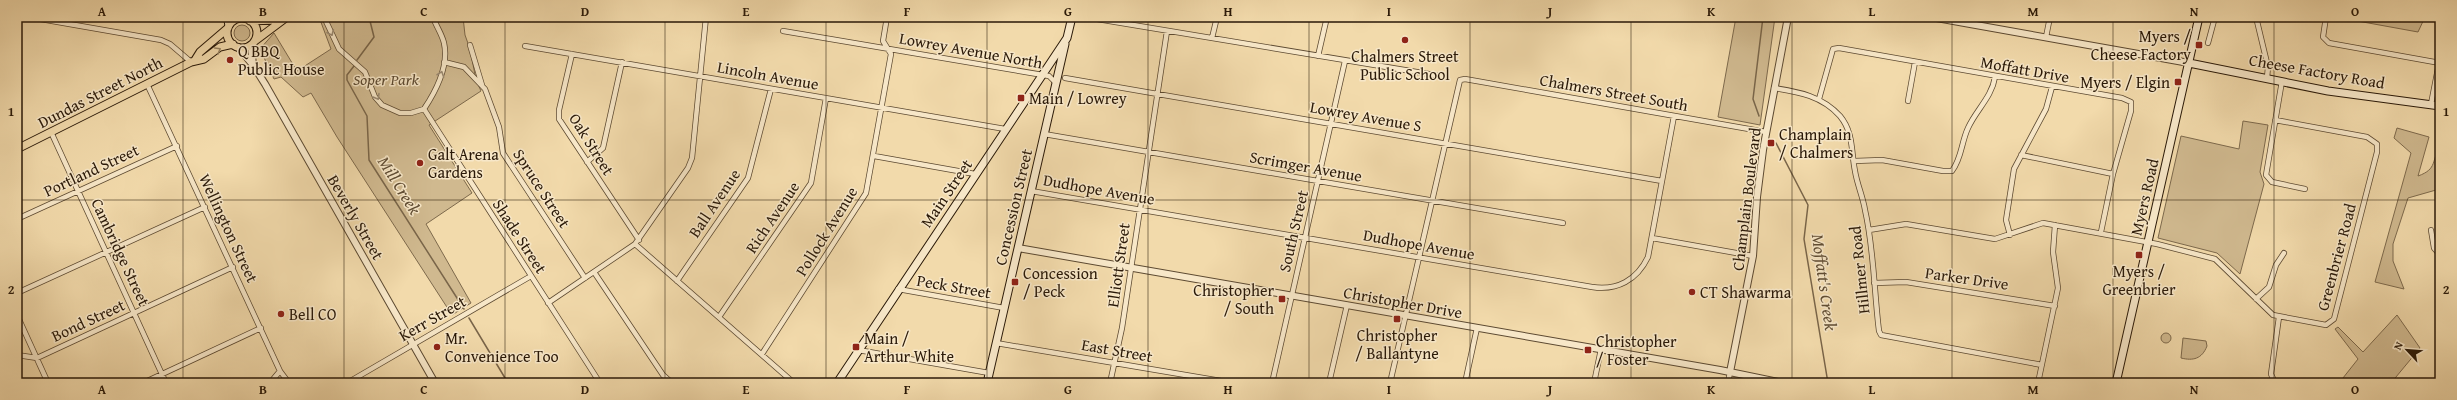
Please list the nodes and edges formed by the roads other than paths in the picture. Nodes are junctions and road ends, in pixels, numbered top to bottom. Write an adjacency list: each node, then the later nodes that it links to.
1 (28, 17): 35 (street)
2 (227, 17): 21 (main road)
3 (242, 17): 20 (main road); 21 (main road)
4 (324, 17): 63 (street, one-way to 63)
5 (433, 17): 37 (street)
6 (706, 17): 43 (street)
7 (887, 17): 32 (street, Pollock Avenue)
8 (1072, 17): 25 (main road, Main Street)
9 (1085, 17): 23 (street)
10 (1217, 17): 26 (street)
11 (1327, 17): 34 (street)
12 (1788, 17): 55 (street, Champlain Boulevard)
13 (1931, 17): 24 (street)
14 (2050, 17): 24 (street)
15 (2199, 17): 41 (main road, Myers Road)
16 (2215, 17): 28 (street)
17 (2256, 17): 48 (street)
18 (2326, 17): 40 (street)
19 (284, 18): 20 (main road); 27 (main road)
20 (250, 21): 27 (main road)
21 (228, 26): 30 (main road); 35 (main road, Dundas Street North)
22 (783, 31): 32 (street, Lowrey Avenue North)
23 (1167, 31): 26 (street); 56 (street, Elliott Street)
24 (2046, 37): 41 (street)
25 (1067, 38): 44 (main road, Main Street); 51 (main road, Concession Street)
26 (1212, 38): 34 (street)
27 (253, 43): 30 (main road); 42 (street, Beverly Street)
28 (2208, 43)
29 (470, 45): 52 (street, Spruce Street)
30 (236, 46): 35 (main road, Dundas Street North, one-way to 30); 42 (street, Beverly Street)
31 (525, 46): 33 (street, Lincoln Avenue)
32 (888, 49): 44 (street, Lowrey Avenue North); 62 (street, Pollock Avenue)
33 (572, 54): 38 (street, Lincoln Avenue); 78 (street, Oak Street)
34 (1318, 56): 36 (street)
35 (193, 61): 50 (main road, Dundas Street North)
36 (1345, 61): 45 (street); 66 (street, South Street)
37 (444, 62): 52 (street, Spruce Street); 63 (street, one-way to 37)
38 (622, 62): 43 (street, Lincoln Avenue); 78 (street)
39 (1915, 62): 46 (street, Moffatt Drive); 58 (street, Moffatt Drive); 59 (street)
40 (2440, 62): 60 (street)
41 (2189, 63): 48 (main road, Cheese Factory Road); 99 (main road, Myers Road)
42 (254, 65): 130 (street, Beverly Street)
43 (700, 76): 54 (street, Lincoln Avenue); 98 (street)
44 (1041, 76): 51 (street, Lowrey Avenue North); 67 (main road, Main Street)
45 (1441, 76)
46 (1995, 77): 53 (street, Moffatt Drive); 77 (street)
47 (1065, 78): 56 (street, Lowrey Avenue S)
48 (2267, 78): 49 (main road, Cheese Factory Road)
49 (2282, 81): 60 (main road, Cheese Factory Road); 65 (street)
50 (147, 84): 68 (main road, Dundas Street North); 72 (street, Wellington Street)
51 (1056, 84): 70 (main road, Concession Street)
52 (482, 85): 111 (street, Spruce Street)
53 (2052, 87): 75 (street); 80 (street, Moffatt Drive)
54 (771, 88): 57 (street, Lincoln Avenue); 112 (street, Ball Avenue)
55 (1774, 88): 58 (street, Hillmer Road); 69 (street, Champlain Boulevard)
56 (1156, 93): 66 (street, Lowrey Avenue S); 74 (street, Elliott Street)
57 (826, 98): 62 (street, Lincoln Avenue); 125 (street, Rich Avenue)
58 (1819, 99): 77 (street, Hillmer Road)
59 (1908, 101)
60 (2431, 104): 61 (main road, Cheese Factory Road)
61 (2440, 106)
62 (882, 108): 67 (street, Lincoln Avenue); 76 (street, Pollock Avenue)
63 (424, 109): 110 (street, Shade Street)
64 (1674, 116): 69 (street, Chalmers Street South); 71 (street, Chalmers Street South); 82 (street, Dudhope Avenue)
65 (2275, 120): 83 (street); 126 (street, Greenbrier Road)
66 (1331, 124): 71 (street, Lowrey Avenue S); 81 (street, South Street)
67 (1006, 129): 79 (main road, Main Street)
68 (51, 132): 73 (main road, Dundas Street North); 84 (street, Cambridge Street)
69 (1766, 132): 105 (street, Champlain Boulevard)
70 (1044, 134): 74 (street, Scrimger Avenue); 85 (main road, Concession Street)
71 (1445, 143): 82 (street, Lowrey Avenue S); 86 (street)
72 (176, 146): 84 (street, Portland Street); 87 (street, Wellington Street)
73 (17, 150)
74 (1148, 152): 81 (street, Scrimger Avenue); 88 (street, Elliott Street)
75 (2021, 154): 80 (street); 95 (street)
76 (874, 156): 79 (street); 133 (street, Pollock Avenue)
77 (1854, 161): 92 (street, Hillmer Road)
78 (587, 162): 98 (street, Oak Street)
79 (975, 174): 114 (main road, Main Street)
80 (2113, 174): 94 (street, Moffatt Drive)
81 (1318, 181): 86 (street, Scrimger Avenue); 96 (street, South Street)
82 (1662, 181): 97 (street, Dudhope Avenue)
83 (2305, 189)
84 (78, 190): 89 (street, Portland Street); 102 (street, Cambridge Street)
85 (1031, 191): 88 (street, Dudhope Avenue); 101 (main road, Concession Street)
86 (1432, 200): 90 (street, Scrimger Avenue); 106 (street)
87 (205, 207): 102 (street); 107 (street, Wellington Street)
88 (1140, 210): 96 (street, Dudhope Avenue); 108 (street, Elliott Street)
89 (17, 219)
90 (1563, 223)
91 (2055, 226): 94 (street, Greenbrier Road); 95 (street, Greenbrier Road); 120 (street)
92 (1869, 230): 95 (street, Greenbrier Road); 113 (street, Hillmer Road)
93 (2431, 230): 104 (street)
94 (2100, 232): 99 (street, Greenbrier Road)
95 (2010, 234)
96 (1305, 238): 106 (street, Dudhope Avenue); 116 (street, South Street)
97 (1652, 238): 105 (street); 106 (street, Dudhope Avenue)
98 (639, 240): 100 (street)
99 (2148, 242): 117 (street, Greenbrier Road); 164 (main road, Myers Road)
100 (635, 244): 109 (street); 112 (street)
101 (1018, 248): 108 (street, Christopher Drive); 121 (main road, Concession Street)
102 (107, 251): 115 (street); 122 (street, Cambridge Street)
103 (2284, 253): 117 (street)
104 (2440, 255)
105 (1753, 256): 139 (street, Champlain Boulevard)
106 (1419, 257): 124 (street)
107 (233, 267): 122 (street, Bond Street); 127 (street, Wellington Street)
108 (1131, 268): 116 (street, Christopher Drive); 136 (street, Elliott Street)
109 (594, 272): 111 (street); 150 (street)
110 (531, 276): 118 (street, Shade Street); 130 (street, Kerr Street)
111 (585, 278): 118 (street)
112 (677, 281): 125 (street)
113 (1874, 284): 120 (street, Parker Drive); 137 (street, Hillmer Road)
114 (898, 289): 121 (street, Peck Street); 132 (main road, Main Street)
115 (17, 293)
116 (1292, 296): 119 (street, Christopher Drive); 156 (street, South Street)
117 (2256, 299): 126 (street, Greenbrier Road)
118 (548, 303): 149 (street, Shade Street)
119 (1347, 305): 124 (street, Christopher Drive); 157 (street)
120 (2055, 306): 137 (street)
121 (1004, 308): 129 (main road, Concession Street)
122 (135, 312): 135 (street, Bond Street); 141 (street, Cambridge Street)
123 (17, 315): 135 (street)
124 (1406, 316): 128 (street, Christopher Drive); 158 (street)
125 (719, 317): 133 (street)
126 (2279, 317): 165 (street)
127 (261, 328): 138 (street, Wellington Street); 141 (street)
128 (1477, 328): 131 (street, Christopher Drive); 159 (street)
129 (996, 343): 136 (street, East Street); 140 (main road, Concession Street)
130 (413, 345): 147 (street, Kerr Street); 148 (street, Beverly Street)
131 (1601, 349): 139 (street, Christopher Drive); 160 (street)
132 (858, 350): 140 (street); 152 (main road, Main Street)
133 (762, 354): 151 (street)
134 (17, 355): 135 (street, Bond Street)
135 (36, 358): 142 (street)
136 (1114, 363): 154 (street, Elliott Street); 155 (street, East Street)
137 (2042, 365): 163 (street)
138 (280, 371): 145 (street); 146 (street, Wellington Street)
139 (1730, 372): 161 (street, Champlain Boulevard); 162 (street, Christopher Drive)
140 (989, 373): 153 (main road, Concession Street)
141 (162, 374): 143 (street); 144 (street, Cambridge Street)
142 (48, 383)
143 (143, 383)
144 (166, 383)
145 (270, 383)
146 (289, 383)
147 (347, 383)
148 (435, 383)
149 (600, 383)
150 (672, 383)
151 (794, 383)
152 (837, 383)
153 (987, 383)
154 (1110, 383)
155 (1233, 383)
156 (1272, 383)
157 (1329, 383)
158 (1390, 383)
159 (1465, 383)
160 (1594, 383)
161 (1728, 383)
162 (1783, 383)
163 (2038, 383)
164 (2116, 383)
165 (2275, 383)

